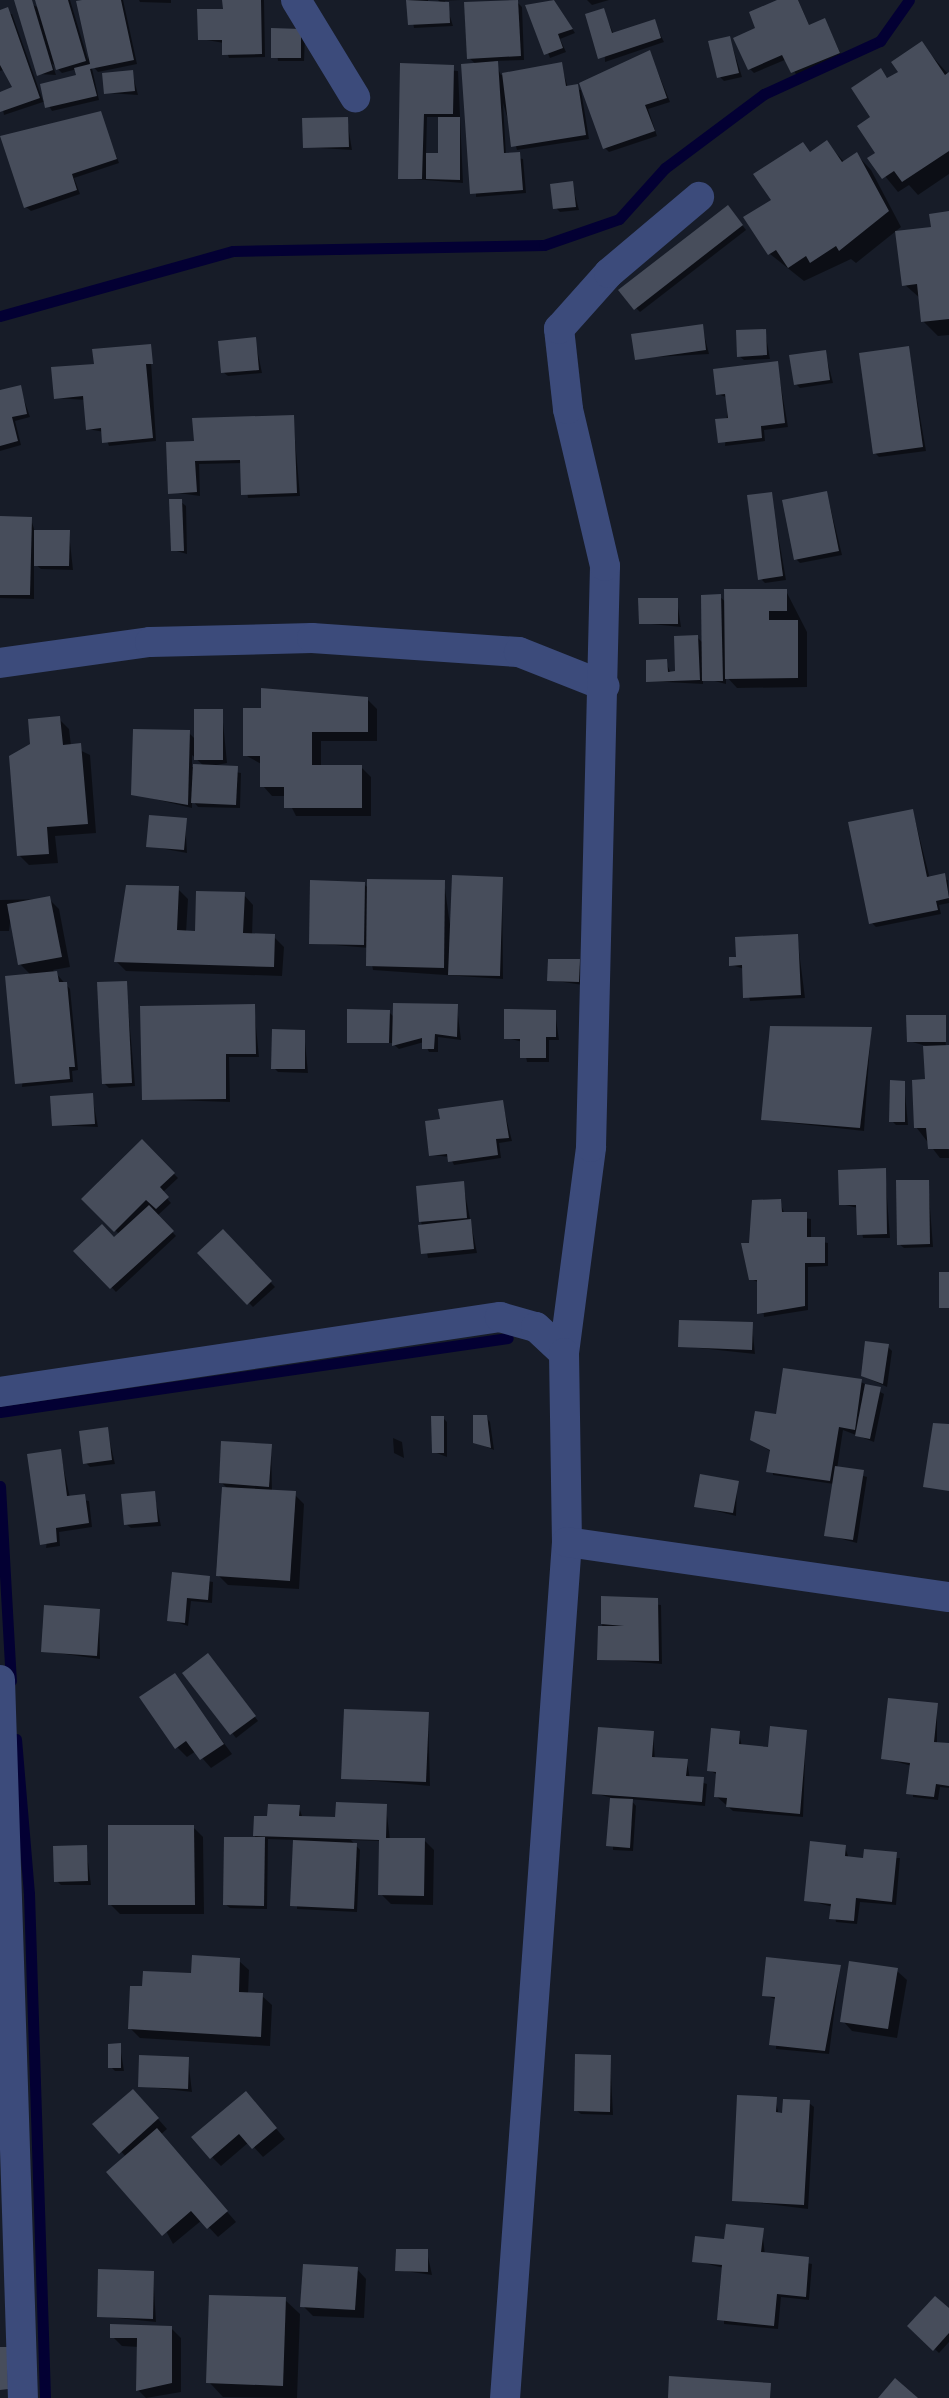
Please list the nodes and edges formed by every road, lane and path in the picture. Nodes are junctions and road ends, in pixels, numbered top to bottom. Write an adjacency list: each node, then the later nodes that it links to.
1 (296, 0): 2 (street)
2 (355, 96)
3 (699, 197): 5 (street)
4 (0, 663): 5 (street)
5 (605, 686): 6 (street)
6 (564, 1353): 7 (street); 8 (street)
7 (0, 1392)
8 (567, 1542): 9 (street); 14 (street)
9 (949, 1597)
10 (0, 1680): 11 (street)
11 (3, 2001): 12 (street)
12 (7, 2197): 13 (street)
13 (23, 2398)
14 (505, 2398)

